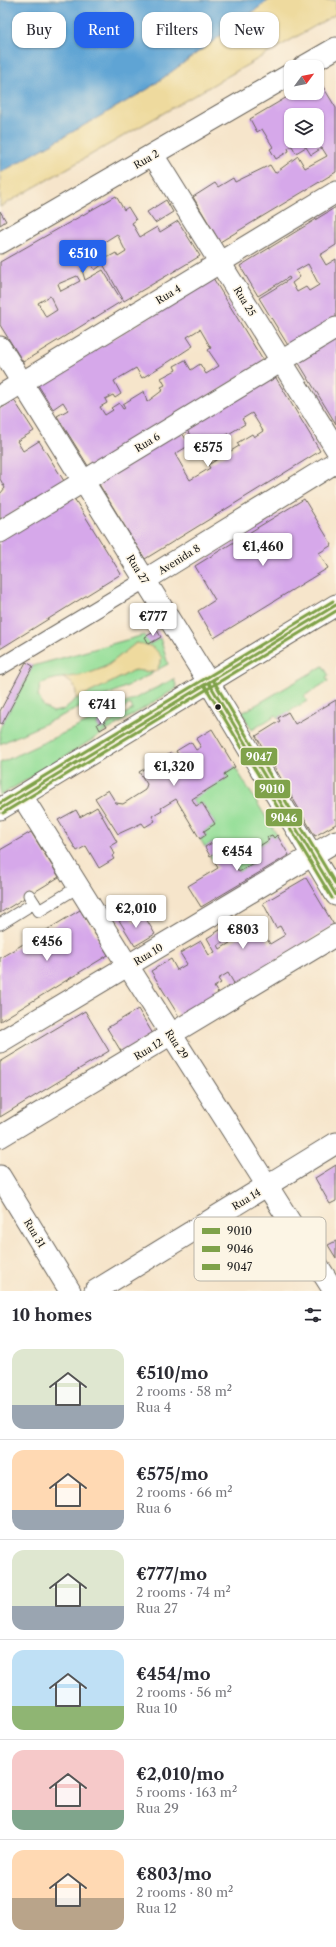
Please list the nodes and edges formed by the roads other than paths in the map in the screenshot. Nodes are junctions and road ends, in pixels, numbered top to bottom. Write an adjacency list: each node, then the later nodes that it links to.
1 (334, 55): 2 (street)
2 (321, 60)
3 (284, 78): 4 (street, Rua 2)
4 (153, 155): 6 (street, Rua 2); 7 (street, Rua 25)
5 (336, 192): 7 (street, Rua 4)
6 (0, 243)
7 (221, 262): 10 (street, Rua 25); 11 (street, Rua 4)
8 (336, 328): 10 (street, Rua 6)
9 (0, 347): 11 (street, Rua 27)
10 (282, 361): 13 (street, Rua 25); 15 (street, Rua 6)
11 (22, 382): 12 (street, Rua 4); 15 (street, Rua 27)
12 (0, 396)
13 (336, 449)
14 (336, 462): 17 (street, Avenida 8)
15 (83, 480): 16 (street, Rua 6); 17 (street, Rua 27)
16 (0, 532)
17 (145, 580): 19 (street, Avenida 8); 20 (street, Rua 27)
18 (336, 605): 20 (street)
19 (0, 667)
20 (209, 683): 21 (street); 24 (street, Rua 27)
21 (22, 796): 22 (street); 25 (street, Rua 29)
22 (0, 810)
23 (336, 841): 24 (street, Rua 10)
24 (312, 855): 26 (street, Rua 27); 29 (street, Rua 10)
25 (78, 887): 27 (lane); 29 (street, Rua 29)
26 (336, 895)
27 (0, 924)
28 (336, 935): 30 (street, Rua 12)
29 (128, 966): 30 (street, Rua 29); 31 (street, Rua 10)
30 (172, 1034): 32 (street, Rua 12); 35 (street, Rua 29)
31 (0, 1042)
32 (0, 1137)
33 (336, 1143): 35 (street, Rua 14)
34 (0, 1176): 40 (street, Rua 31)
35 (268, 1186): 36 (street, Rua 14); 37 (street, Rua 29)
36 (217, 1217)
37 (287, 1217)
38 (194, 1231): 41 (street, Rua 14)
39 (326, 1278): 42 (street, Rua 29)
40 (70, 1291)
41 (95, 1291)
42 (334, 1291)

